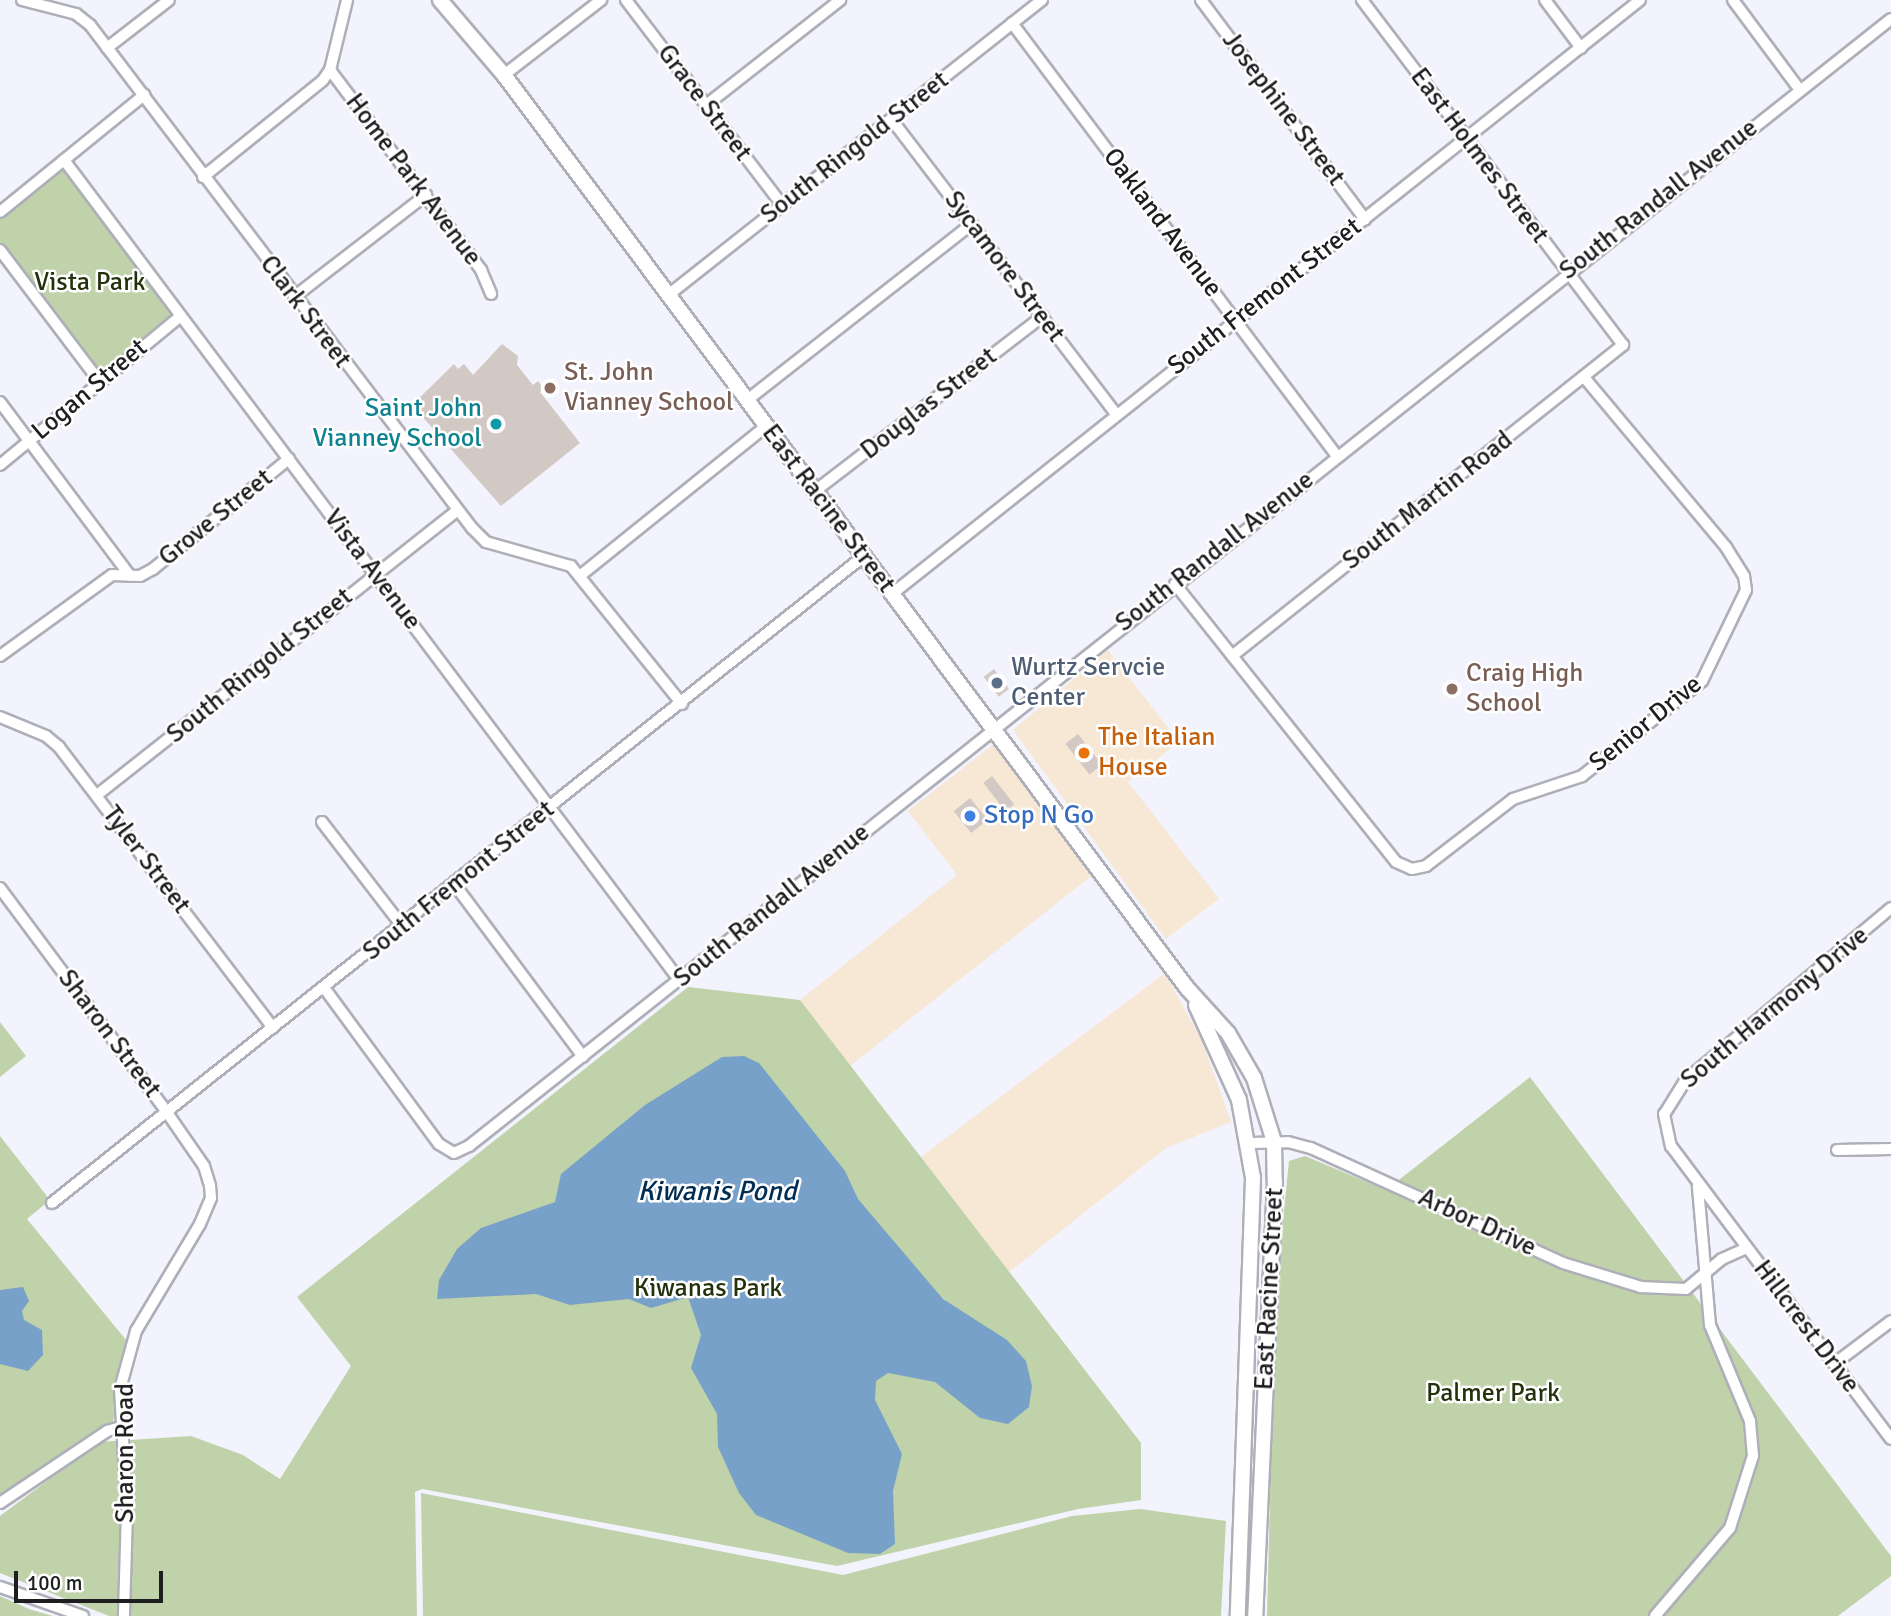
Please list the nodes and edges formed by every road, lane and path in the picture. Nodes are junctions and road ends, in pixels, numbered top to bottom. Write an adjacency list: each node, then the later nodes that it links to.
1 (22, 0): 16 (street, Clark Street)
2 (169, 0): 16 (street)
3 (347, 0): 18 (street)
4 (440, 0): 19 (main road, East Racine Street)
5 (601, 0): 19 (street)
6 (626, 0): 22 (street, Grace Street)
7 (840, 0): 22 (street)
8 (1042, 0): 15 (street, South Ringold Street)
9 (1201, 0): 30 (street, Josephine Street)
10 (1362, 0): 24 (street, East Holmes Street)
11 (1545, 0): 17 (street)
12 (1640, 0): 17 (street, South Fremont Street)
13 (1733, 0): 20 (street)
14 (1891, 19): 20 (street, South Randall Avenue)
15 (1012, 23): 23 (street, South Ringold Street); 39 (street, Oakland Avenue)
16 (107, 48): 21 (street, Clark Street)
17 (1581, 48): 24 (street, South Fremont Street)
18 (330, 70): 26 (street); 27 (street, Home Park Avenue)
19 (504, 75): 35 (main road, East Racine Street)
20 (1799, 89): 33 (street, South Randall Avenue)
21 (144, 95): 25 (street); 26 (street, Clark Street)
22 (705, 106): 28 (street, Grace Street)
23 (892, 120): 28 (street, South Ringold Street); 31 (street, Sycamore Street)
24 (1465, 138): 30 (street, South Fremont Street); 33 (street, East Holmes Street)
25 (64, 160): 29 (street); 37 (street, Vista Avenue)
26 (202, 177): 36 (street, Clark Street)
27 (426, 195): 34 (street, Home Park Avenue); 36 (street)
28 (782, 205): 35 (street, South Ringold Street)
29 (0, 212)
30 (1365, 219): 39 (street, South Fremont Street)
31 (972, 224): 38 (street, Sycamore Street); 43 (street)
32 (0, 250): 42 (street)
33 (1567, 273): 40 (street, East Holmes Street); 48 (street, South Randall Avenue)
34 (491, 294)
35 (667, 296): 43 (main road, East Racine Street)
36 (294, 297): 52 (street, Clark Street)
37 (181, 316): 42 (street, Logan Street); 49 (street, Vista Avenue)
38 (1043, 316): 45 (street, Sycamore Street); 51 (street, Douglas Street)
39 (1235, 321): 45 (street, South Fremont Street); 48 (street, Oakland Avenue)
40 (1623, 345): 41 (street, South Martin Road)
41 (1584, 377): 60 (street, South Martin Road); 60 (street, Senior Drive)
42 (99, 381): 47 (street, Logan Street)
43 (746, 401): 46 (main road, East Racine Street)
44 (0, 402): 47 (street)
45 (1116, 414): 58 (street, South Fremont Street)
46 (766, 426): 51 (main road, East Racine Street); 55 (street)
47 (29, 441): 50 (street, Logan Street); 56 (street)
48 (1337, 456): 57 (street, South Randall Avenue)
49 (289, 459): 54 (street, Vista Avenue); 56 (street, Grove Street)
50 (0, 465)
51 (815, 491): 53 (main road, East Racine Street)
52 (456, 511): 54 (street, South Ringold Street); 55 (street, Clark Street)
53 (864, 556): 58 (main road, East Racine Street); 61 (street, South Fremont Street)
54 (375, 574): 64 (street, South Ringold Street); 65 (street, Vista Avenue)
55 (581, 575): 61 (street, Clark Street)
56 (130, 576): 59 (street, Grove Street)
57 (1175, 584): 60 (street, Senior Drive); 63 (street, South Randall Avenue)
58 (892, 594): 63 (main road, East Racine Street)
59 (0, 656)
60 (1232, 656)
61 (682, 704): 65 (street, South Fremont Street)
62 (0, 717): 64 (street, Tyler Street)
63 (993, 728): 71 (street, South Randall Avenue); 72 (main road, East Racine Street)
64 (97, 795): 74 (street, Tyler Street)
65 (550, 807): 67 (street, South Fremont Street); 71 (street, Vista Avenue)
66 (322, 822): 70 (street)
67 (455, 885): 70 (street, South Fremont Street); 75 (street)
68 (0, 888): 76 (street, Sharon Street)
69 (1891, 908): 81 (street, South Harmony Drive)
70 (402, 926): 73 (street, South Fremont Street)
71 (680, 981): 75 (street, South Randall Avenue)
72 (1187, 988): 77 (main road, East Racine Street); 78 (main road, East Racine Street)
73 (325, 989): 74 (street, South Fremont Street); 75 (street, South Randall Avenue)
74 (273, 1028): 76 (street, South Fremont Street)
75 (583, 1057)
76 (166, 1111): 82 (street, Sharon Street); 83 (street, South Fremont Street)
77 (1274, 1142): 78 (street, Arbor Drive); 85 (street, Arbor Drive); 95 (main road, East Racine Street)
78 (1249, 1143): 94 (main road, East Racine Street)
79 (1891, 1149): 80 (street)
80 (1837, 1150)
81 (1698, 1185): 84 (street, South Harmony Drive); 85 (street, South Harmony Drive)
82 (210, 1186): 88 (street, Sharon Road)
83 (52, 1203)
84 (1746, 1248): 85 (street); 87 (street, Hillcrest Drive)
85 (1705, 1276): 96 (street, South Harmony Drive)
86 (1891, 1321): 87 (street)
87 (1834, 1364): 89 (street, Hillcrest Drive)
88 (124, 1426): 90 (street); 93 (street, Sharon Road)
89 (1891, 1439)
90 (0, 1503)
91 (0, 1587): 92 (street)
92 (83, 1616)
93 (124, 1616)
94 (1237, 1616)
95 (1255, 1616)
96 (1655, 1616)

